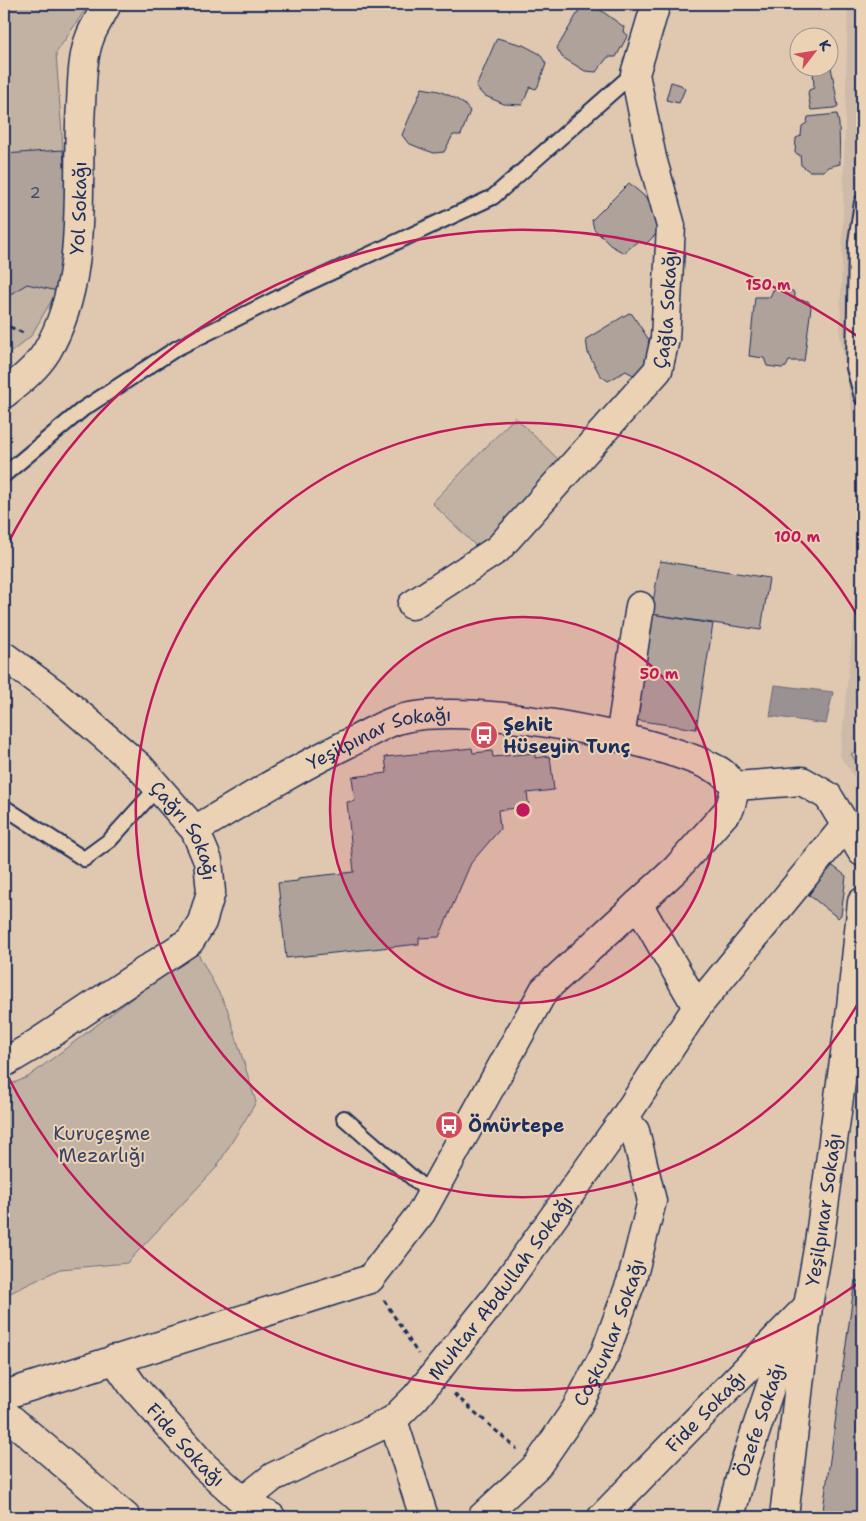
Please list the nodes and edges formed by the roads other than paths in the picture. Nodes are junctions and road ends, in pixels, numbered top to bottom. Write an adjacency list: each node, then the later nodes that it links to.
1 (107, 4): 6 (street, Yol Sokağı)
2 (656, 4): 3 (street, Çağla Sokağı)
3 (636, 71): 8 (lane); 9 (street, Çağla Sokağı)
4 (862, 202): 5 (lane)
5 (858, 335): 7 (lane)
6 (4, 394)
7 (862, 397)
8 (4, 475)
9 (412, 605)
10 (640, 606): 12 (street)
11 (4, 656): 14 (street, Çağrı Sokağı)
12 (620, 738): 13 (street, Yeşilpınar Sokağı); 17 (street, Yeşilpınar Sokağı)
13 (736, 786): 16 (street); 20 (street)
14 (157, 788): 15 (lane); 17 (street, Çağrı Sokağı)
15 (4, 807)
16 (846, 825): 18 (street); 21 (street, Muhtar Abdullah Sokağı)
17 (195, 830): 22 (street, Çağrı Sokağı)
18 (862, 852)
19 (862, 902): 23 (street, Yeşilpınar Sokağı)
20 (638, 904): 21 (street); 26 (street)
21 (697, 1007): 25 (street, Muhtar Abdullah Sokağı)
22 (4, 1062)
23 (852, 1082): 27 (street, Yeşilpınar Sokağı)
24 (344, 1118): 26 (lane)
25 (623, 1120): 31 (street, Muhtar Abdullah Sokağı); 36 (street, Coşkunlar Sokağı)
26 (431, 1194): 28 (street)
27 (800, 1314): 37 (street, Fide Sokağı); 38 (street, Özefe Sokağı); 39 (street, Yeşilpınar Sokağı)
28 (114, 1359): 29 (street); 32 (street, Fide Sokağı)
29 (4, 1395)
30 (4, 1413): 33 (street)
31 (393, 1420): 32 (street, Muhtar Abdullah Sokağı); 35 (street)
32 (243, 1502): 34 (street, Fide Sokağı)
33 (126, 1517)
34 (271, 1517)
35 (424, 1517)
36 (482, 1517)
37 (602, 1517)
38 (730, 1517)
39 (784, 1517)

